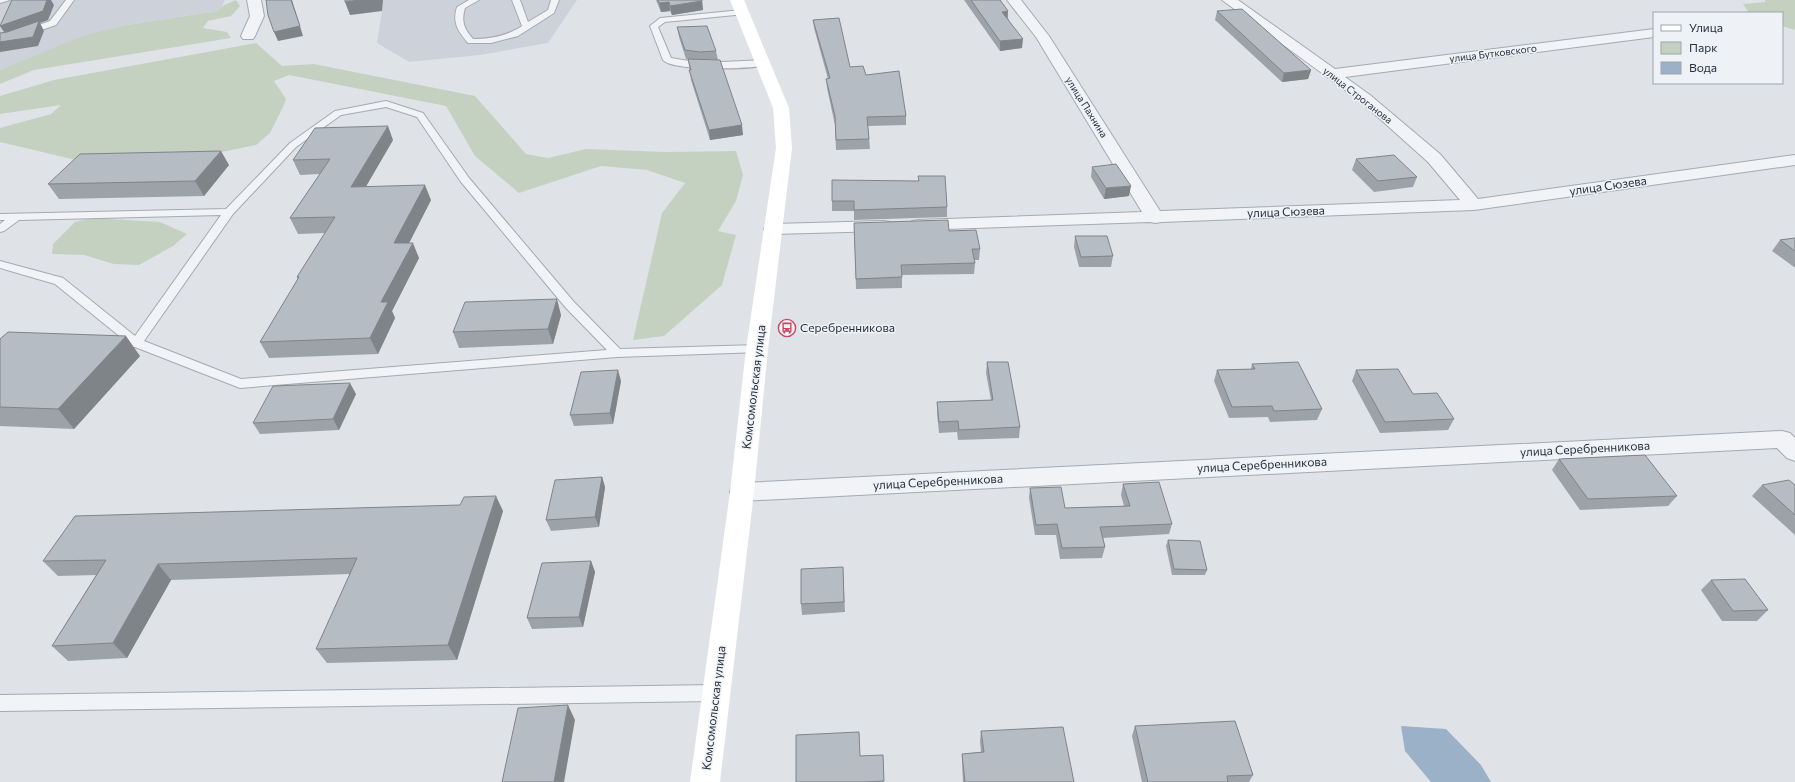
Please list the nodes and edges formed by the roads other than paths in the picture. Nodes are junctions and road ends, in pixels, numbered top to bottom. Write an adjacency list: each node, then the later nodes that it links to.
1 (6, 0): 9 (lane)
2 (70, 0): 14 (lane)
3 (254, 0): 13 (street)
4 (476, 0): 11 (lane)
5 (516, 0): 11 (lane)
6 (555, 0): 11 (lane)
7 (1014, 0): 22 (street, улица Пахнина)
8 (1229, 0): 16 (street, улица Строганова)
9 (0, 1)
10 (739, 6): 15 (main road, Комсомольская улица); 15 (lane)
11 (526, 26)
12 (1653, 33): 16 (street, улица Бутковского)
13 (248, 36)
14 (0, 39)
15 (764, 63): 24 (main road, Комсомольская улица)
16 (1332, 74): 18 (street, улица Строганова)
17 (1795, 160): 18 (street, улица Сюзева)
18 (1474, 205): 22 (street, улица Сюзева)
19 (230, 212): 21 (lane); 27 (lane); 29 (lane)
20 (0, 216): 21 (lane)
21 (17, 216): 23 (lane)
22 (1155, 218): 24 (street, улица Сюзева)
23 (0, 229)
24 (773, 229): 28 (main road, Комсомольская улица)
25 (0, 264): 27 (lane)
26 (97, 343): 27 (lane)
27 (136, 343): 29 (lane)
28 (757, 349): 29 (lane); 31 (main road, Комсомольская улица)
29 (617, 354)
30 (1788, 445): 31 (street, улица Серебренникова)
31 (742, 492): 32 (main road, Комсомольская улица)
32 (715, 693): 33 (lane); 34 (main road, Комсомольская улица)
33 (0, 703)
34 (705, 782)

